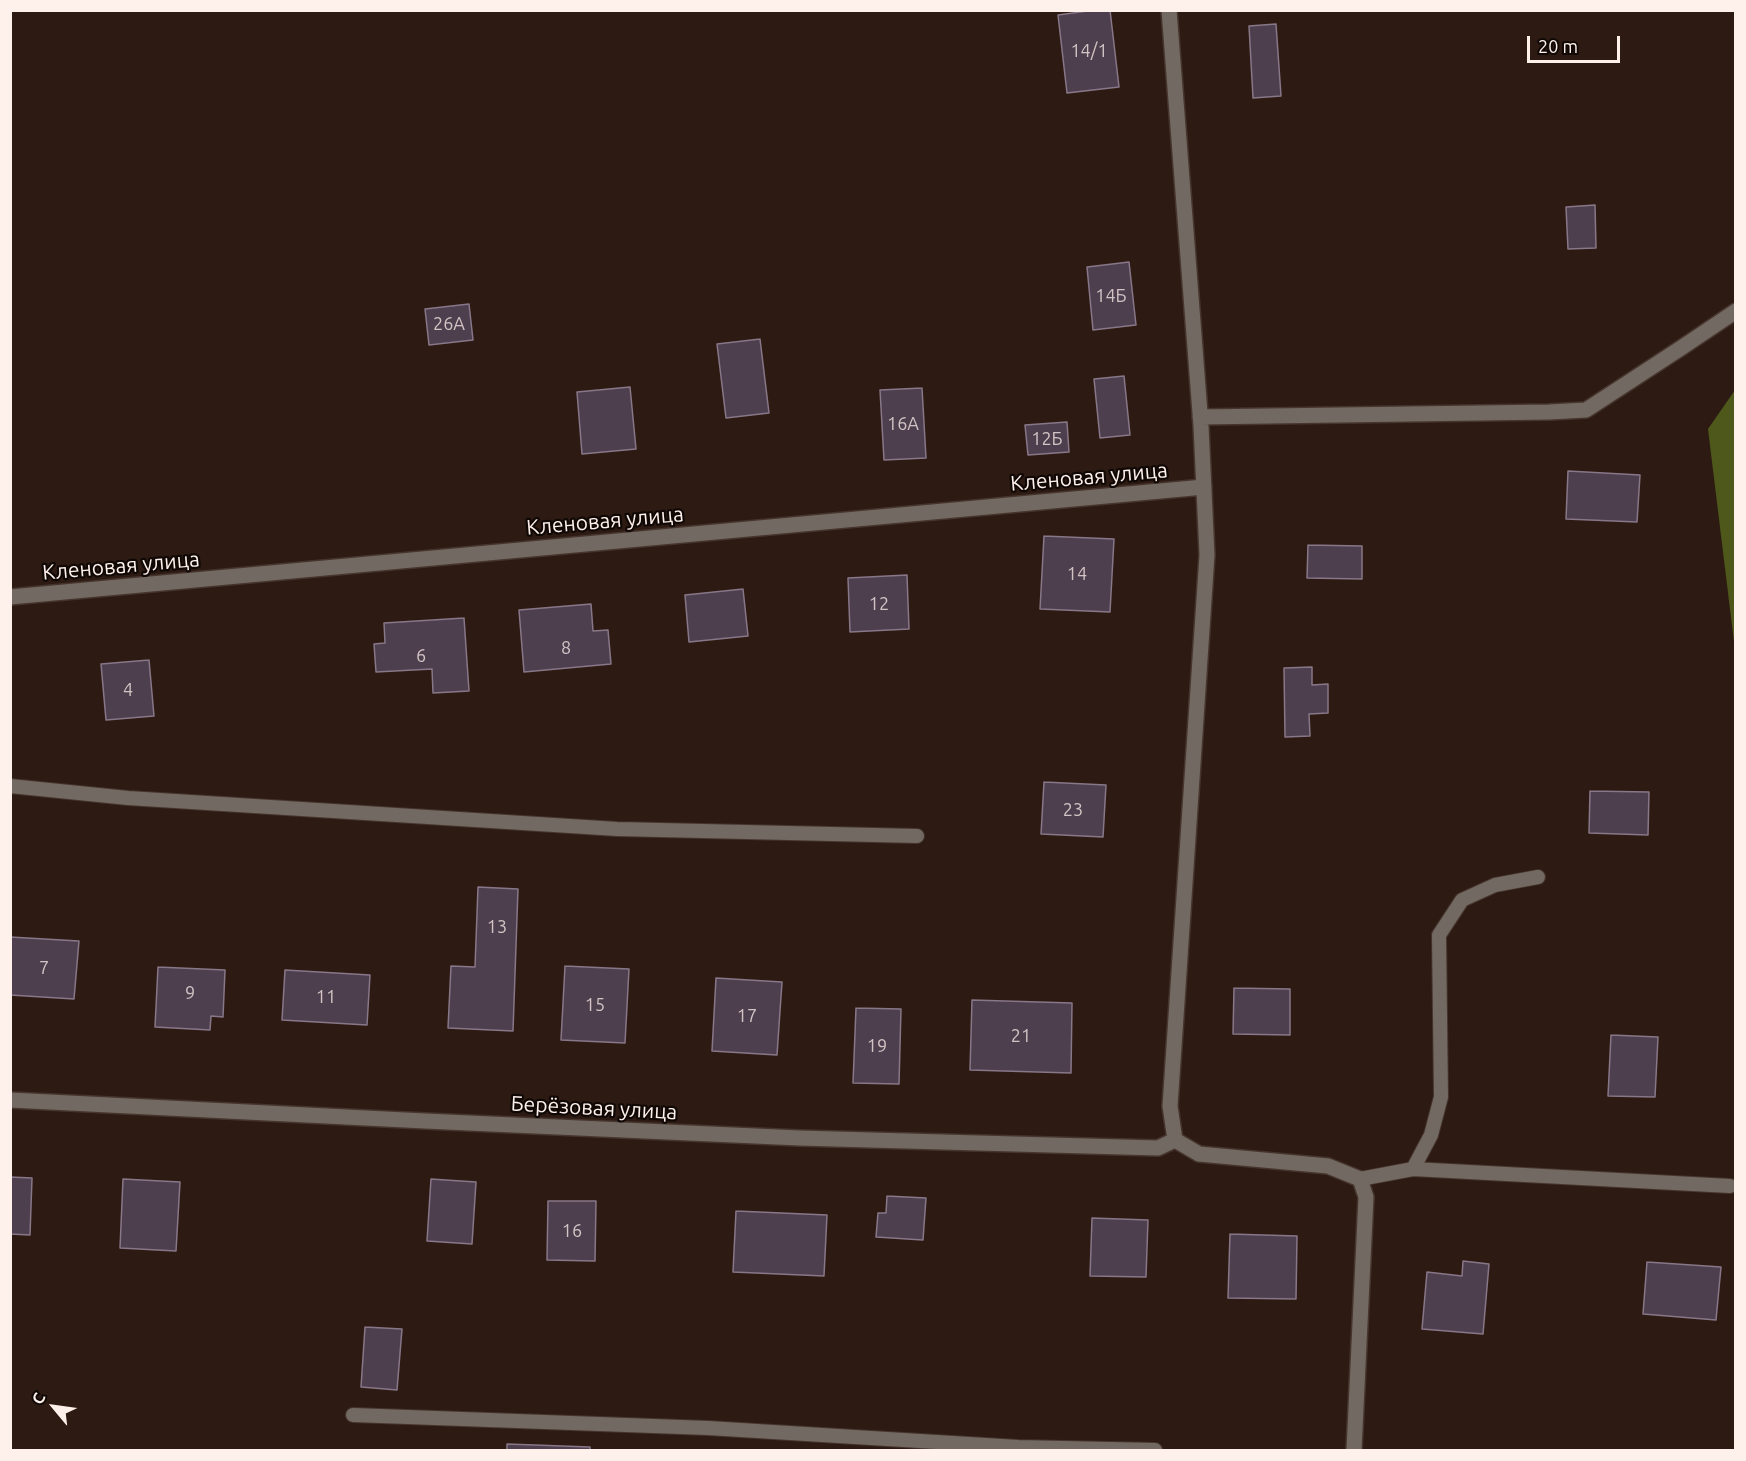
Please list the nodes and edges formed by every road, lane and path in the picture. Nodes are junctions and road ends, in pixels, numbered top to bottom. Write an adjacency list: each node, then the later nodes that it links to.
1 (1169, 10): 3 (street)
2 (1736, 311): 3 (street)
3 (1200, 417): 4 (street)
4 (1204, 487): 5 (street, Кленовая улица); 10 (street)
5 (10, 597)
6 (10, 786): 7 (lane)
7 (917, 836)
8 (1538, 877): 11 (lane)
9 (10, 1100): 10 (street, Берёзовая улица)
10 (1175, 1140): 12 (street)
11 (1413, 1169): 12 (lane); 13 (lane)
12 (1360, 1179): 16 (street)
13 (1730, 1186)
14 (353, 1415): 15 (lane)
15 (1155, 1450)
16 (1354, 1450)

